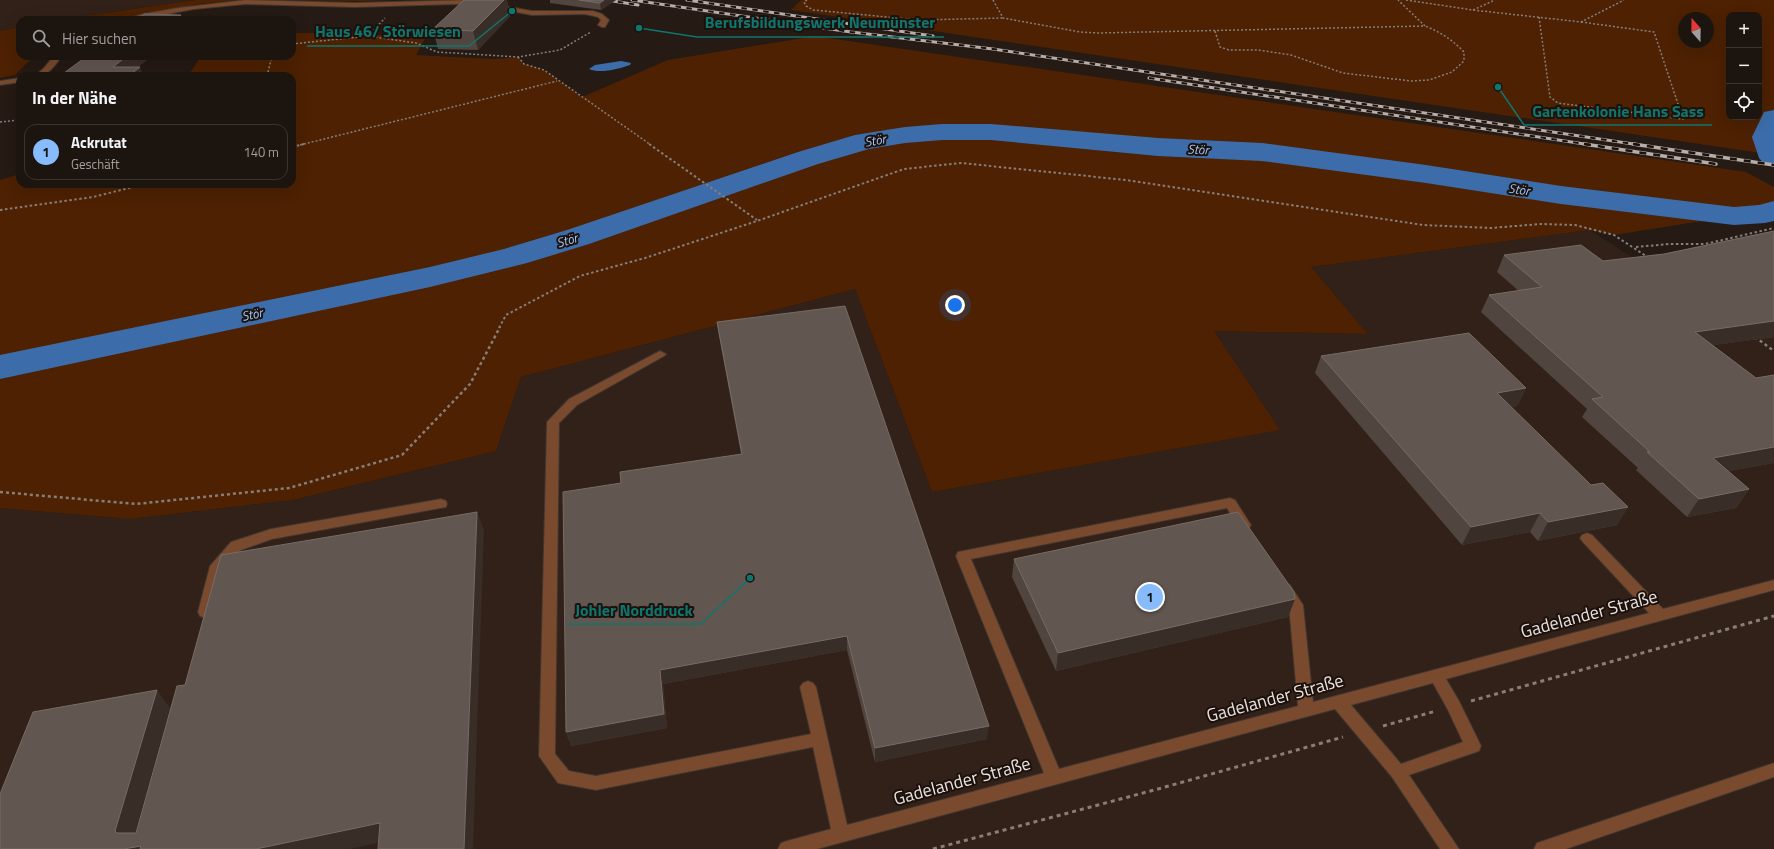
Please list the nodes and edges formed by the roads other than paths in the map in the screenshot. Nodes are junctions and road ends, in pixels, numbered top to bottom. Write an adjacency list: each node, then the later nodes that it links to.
1 (151, 16): 2 (street)
2 (602, 25)
3 (55, 60): 4 (street)
4 (44, 72)
5 (16, 81): 6 (street)
6 (0, 83)
7 (660, 354): 19 (street)
8 (441, 504): 14 (street)
9 (1250, 535): 22 (street)
10 (1587, 538): 13 (street)
11 (1279, 580): 18 (street)
12 (1774, 585): 13 (street, Gadelander Straße)
13 (1661, 616): 15 (street, Gadelander Straße)
14 (201, 628)
15 (1436, 675): 17 (street, Gadelander Straße); 21 (street)
16 (808, 687): 19 (street)
17 (1339, 702): 18 (street, Gadelander Straße); 21 (street)
18 (1306, 710): 22 (street, Gadelander Straße)
19 (819, 739): 23 (street)
20 (1774, 770): 26 (street)
21 (1398, 772): 25 (street)
22 (1054, 778): 23 (street, Gadelander Straße)
23 (841, 835): 24 (street, Gadelander Straße)
24 (787, 849)
25 (1450, 849)
26 (1543, 849)

